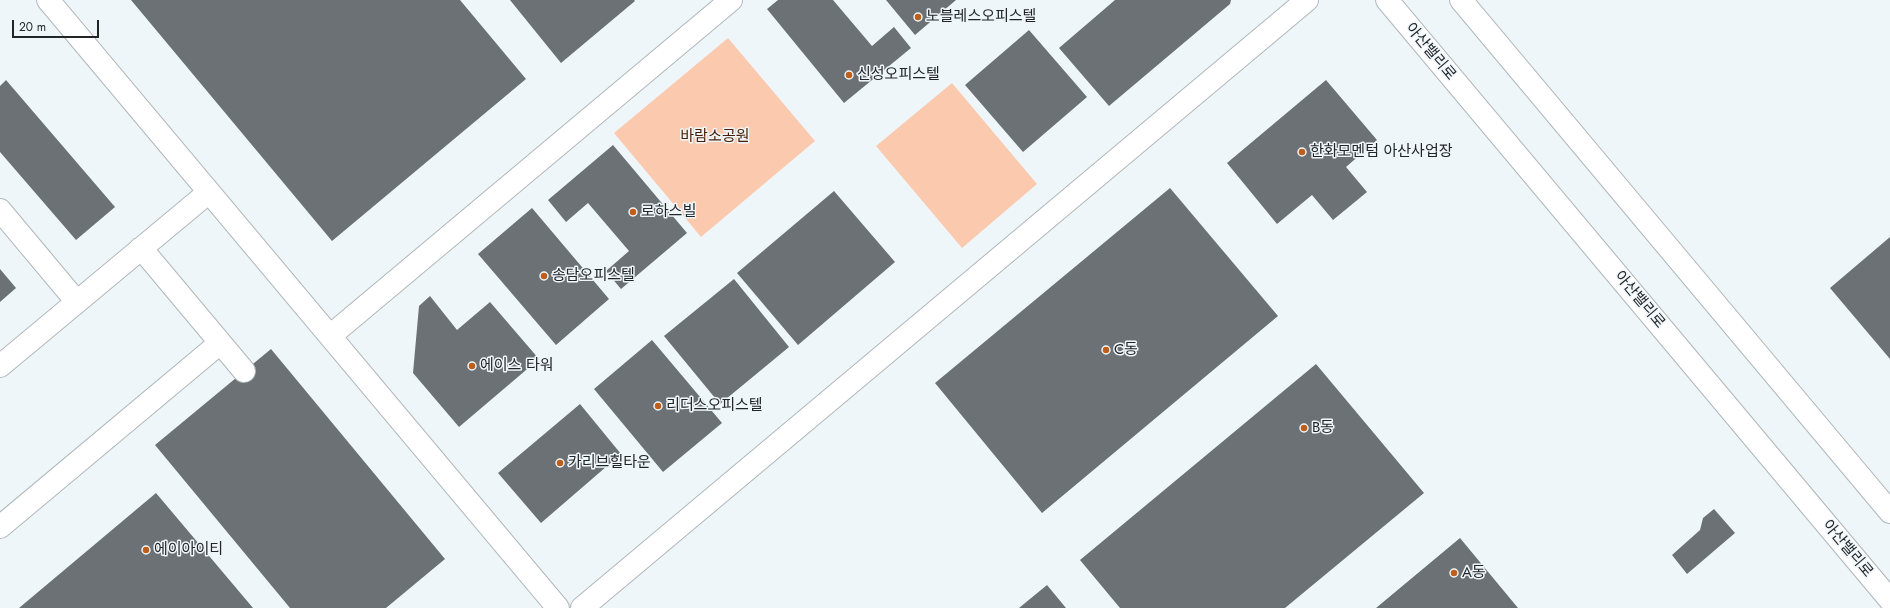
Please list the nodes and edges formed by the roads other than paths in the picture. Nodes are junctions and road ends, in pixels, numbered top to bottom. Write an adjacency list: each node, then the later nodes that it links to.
1 (48, 0): 6 (street)
2 (731, 0): 10 (street)
3 (1307, 0): 18 (street)
4 (1387, 0): 16 (street, 아산밸리로)
5 (1461, 0): 14 (street)
6 (209, 192): 8 (street); 10 (street)
7 (0, 210): 9 (street)
8 (141, 248): 9 (street); 11 (street)
9 (77, 302): 12 (street)
10 (330, 336): 17 (street)
11 (220, 343): 13 (street); 15 (street)
12 (0, 366)
13 (244, 372)
14 (1890, 512)
15 (0, 527)
16 (1890, 600)
17 (558, 608)
18 (582, 608)

